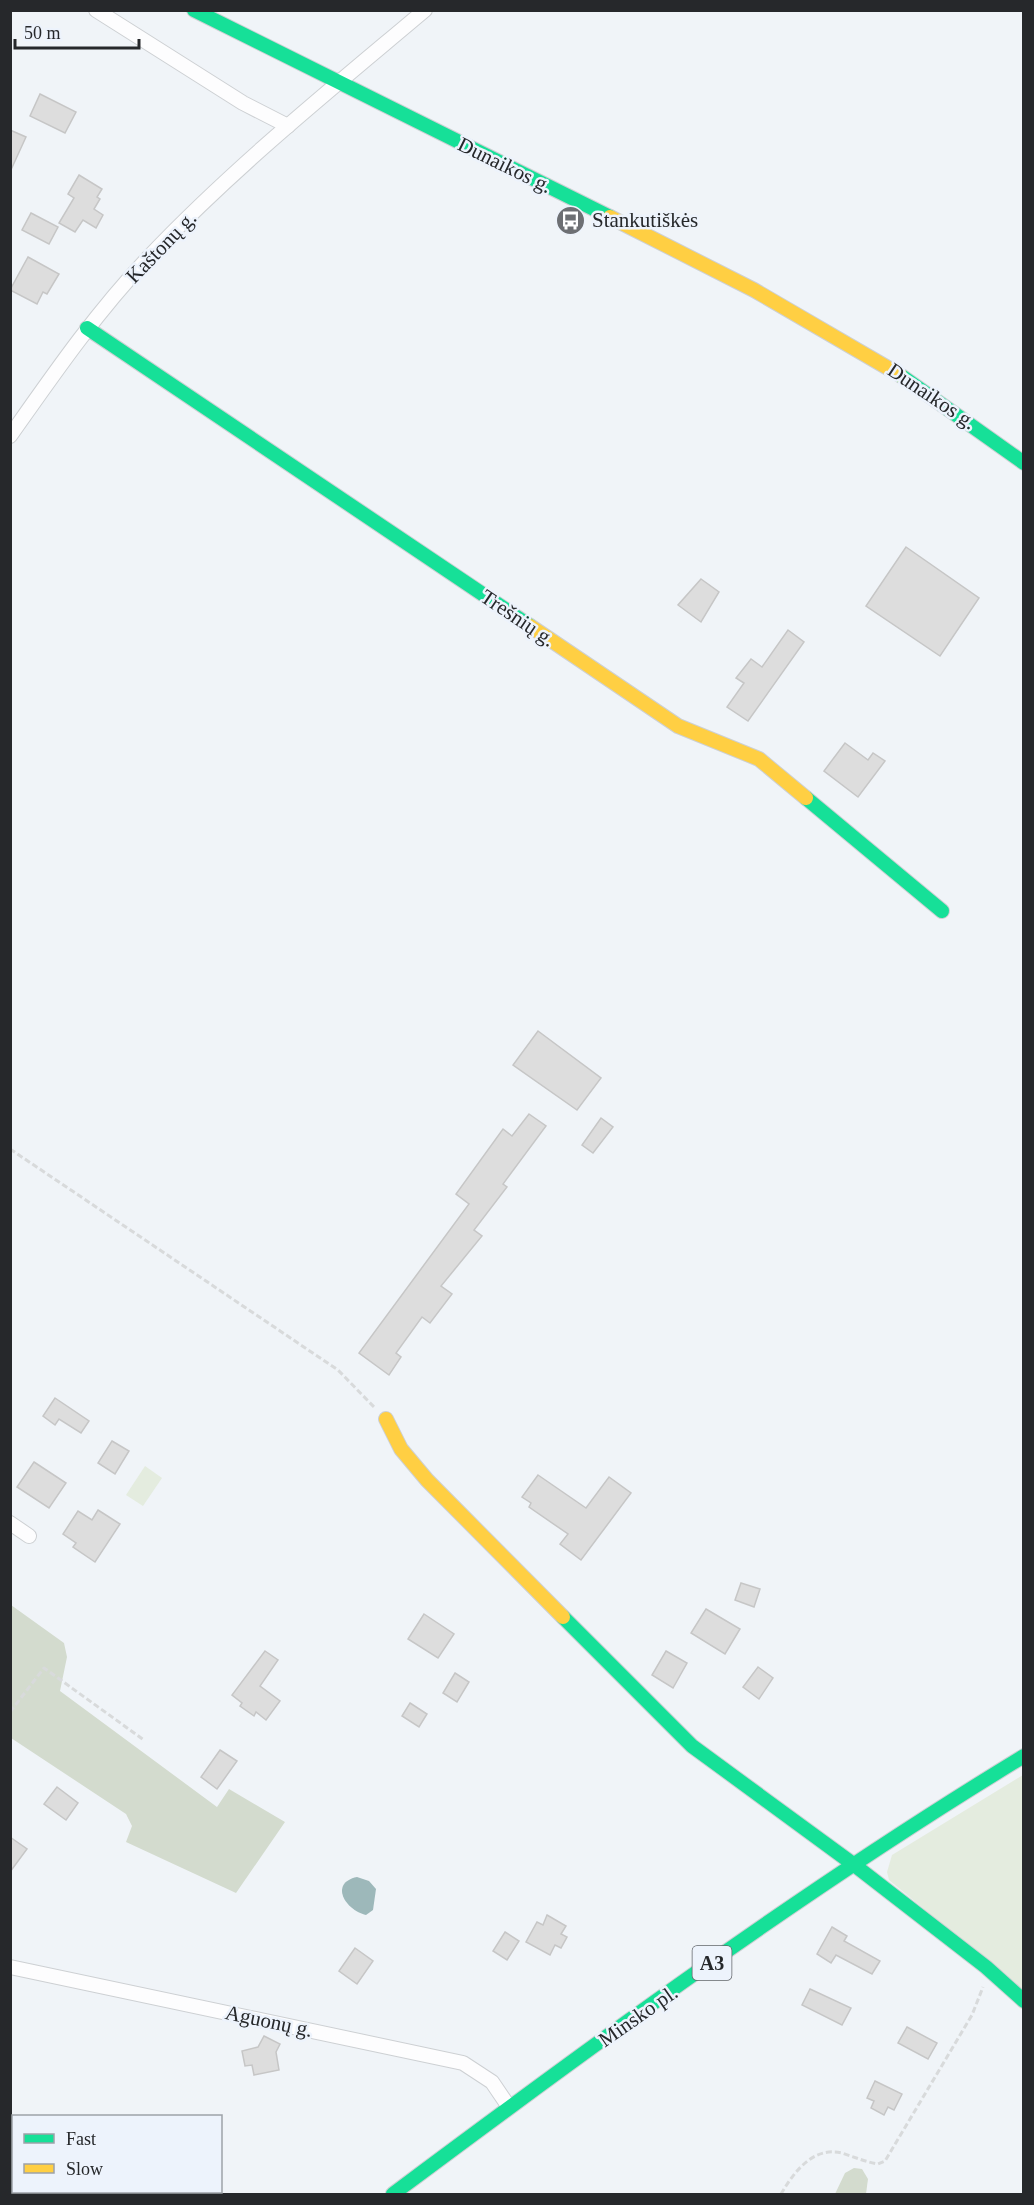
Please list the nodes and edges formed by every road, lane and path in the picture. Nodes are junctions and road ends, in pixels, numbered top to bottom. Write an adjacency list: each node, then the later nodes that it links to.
1 (96, 10): 5 (street)
2 (194, 10): 4 (main road, Dunaikos g.)
3 (424, 10): 4 (street, Kaštonų g.)
4 (339, 83): 5 (street, Kaštonų g.); 8 (main road, Dunaikos g.)
5 (288, 126): 6 (street, Kaštonų g.)
6 (87, 328): 7 (street, Kaštonų g.); 9 (main road, Trešnių g.)
7 (10, 436)
8 (1023, 463)
9 (942, 911)
10 (10, 1149): 11 (path)
11 (386, 1419): 19 (main road)
12 (10, 1523): 13 (street)
13 (29, 1536)
14 (10, 1712): 15 (path)
15 (144, 1740)
16 (1023, 1741): 18 (main road, Minsko pl. / A3)
17 (1023, 1756): 18 (main road, Minsko pl. / A3)
18 (917, 1821): 19 (main road, Minsko pl. / A3)
19 (853, 1864): 21 (main road); 23 (main road, Minsko pl. / A3)
20 (10, 1967): 23 (street, Aguonų g.)
21 (986, 1967): 22 (main road); 25 (path)
22 (1023, 2001)
23 (509, 2107): 24 (main road, Minsko pl. / A3)
24 (393, 2194)
25 (781, 2194)

